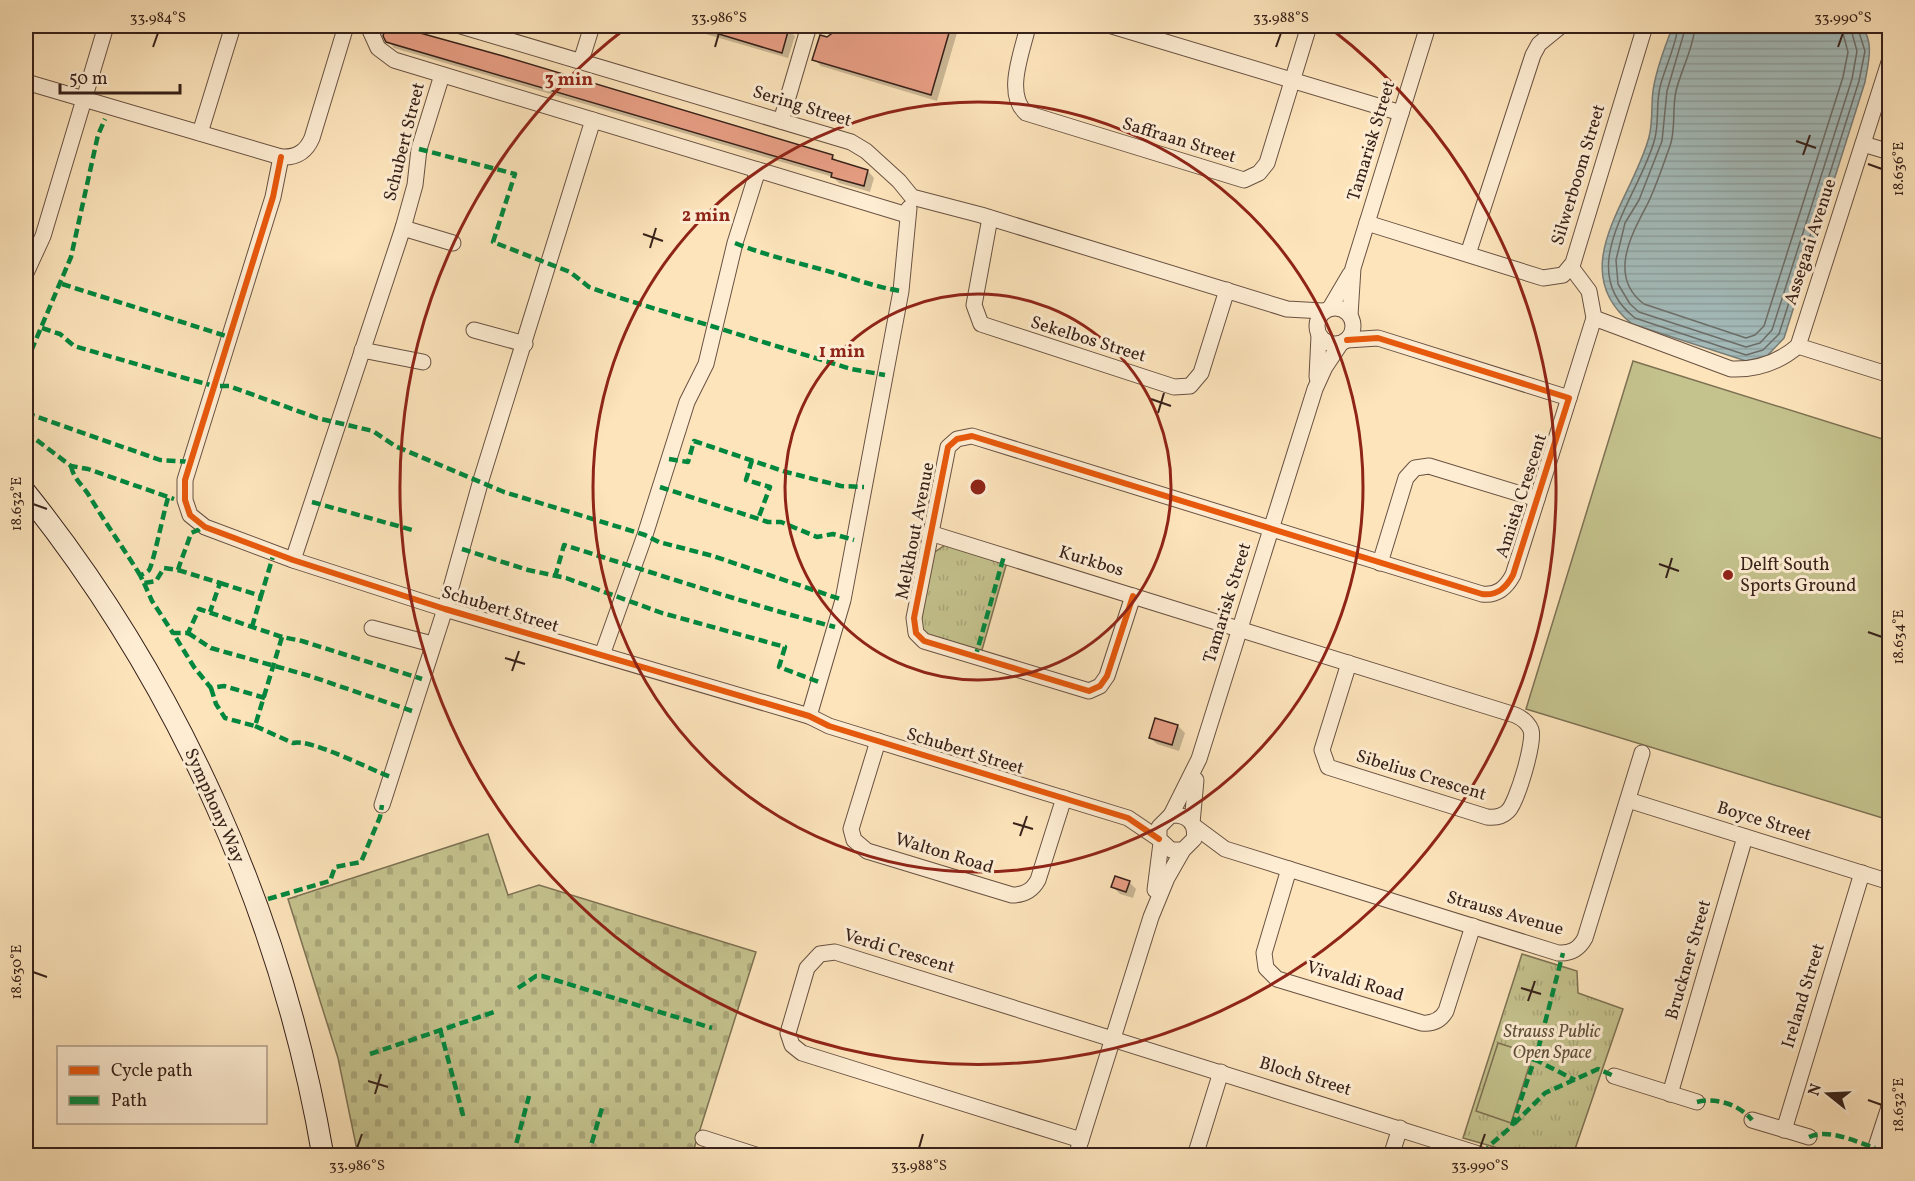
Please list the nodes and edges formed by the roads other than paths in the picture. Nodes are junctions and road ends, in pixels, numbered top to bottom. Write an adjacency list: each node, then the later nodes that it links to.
1 (106, 26): 19 (street)
2 (233, 26): 23 (street)
3 (346, 26): 26 (street)
4 (368, 26): 16 (street)
5 (461, 26): 15 (street, Sering Street)
6 (592, 26): 15 (street)
7 (809, 26): 22 (street)
8 (1028, 26): 17 (street, Saffraan Street)
9 (1112, 26): 17 (street)
10 (1309, 26): 17 (street, Saffraan Street)
11 (1428, 26): 20 (street, Tamarisk Street)
12 (1560, 26): 34 (street)
13 (1644, 26): 35 (street, Silwerboom Street)
14 (1890, 59): 24 (street, Assegaai Avenue)
15 (581, 61): 22 (street, Sering Street)
16 (442, 75): 21 (street); 32 (street, Schubert Street)
17 (1292, 80): 20 (street)
18 (26, 82): 19 (street)
19 (84, 99): 23 (street); 37 (street)
20 (1401, 113): 31 (street, Tamarisk Street)
21 (593, 120): 27 (street); 47 (street, Schubert Street)
22 (781, 121): 28 (street, Sering Street)
23 (200, 133): 26 (street)
24 (1863, 144): 25 (street); 48 (street, Assegaai Avenue)
25 (1890, 152)
26 (281, 157): 58 (street, Schubert Street)
27 (758, 170): 29 (street); 65 (street)
28 (912, 196): 29 (street); 30 (street)
29 (907, 215): 67 (street)
30 (990, 218): 38 (street); 38 (street, Sekelbos Street)
31 (1367, 223): 34 (street, Silwerboom Street); 36 (street, Tamarisk Street)
32 (403, 228): 33 (street); 49 (street, Schubert Street)
33 (453, 243)
34 (1468, 254): 35 (street, Silwerboom Street)
35 (1571, 267): 42 (street)
36 (1353, 268): 40 (street, Tamarisk Street); 41 (street, Tamarisk Street)
37 (26, 273)
38 (1227, 290): 39 (street)
39 (1287, 309): 40 (street); 44 (street)
40 (1327, 310): 41 (street); 44 (street)
41 (1352, 318): 45 (street); 46 (street)
42 (1594, 318): 48 (street); 53 (street, Amista Crescent)
43 (474, 330): 47 (street)
44 (1318, 333): 46 (street); 52 (street, Tamarisk Street)
45 (1378, 338): 46 (street); 53 (street)
46 (1344, 342): 52 (street, Tamarisk Street)
47 (525, 344): 61 (street, Schubert Street)
48 (1798, 346): 51 (street)
49 (362, 350): 50 (street); 58 (street, Schubert Street)
50 (423, 362)
51 (1890, 375)
52 (1315, 389): 56 (street, Tamarisk Street)
53 (1569, 398): 55 (street, Amista Crescent)
54 (26, 493): 100 (main road, Symphony Way)
55 (1537, 499): 59 (street, Amista Crescent); 59 (street)
56 (1271, 530): 57 (street, Melkhout Avenue); 59 (street, Amista Crescent); 63 (street, Tamarisk Street)
57 (930, 533): 60 (street, Kurkbos); 60 (street, Melkhout Avenue)
58 (293, 560): 61 (street, Schubert Street)
59 (1380, 563)
60 (1133, 596): 63 (street, Kurkbos)
61 (445, 609): 64 (street, Schubert Street); 65 (street, Schubert Street)
62 (372, 628): 64 (street)
63 (1240, 629): 66 (street, Sibelius Crescent); 70 (street, Tamarisk Street)
64 (432, 644): 73 (street, Schubert Street)
65 (602, 655): 67 (street, Schubert Street)
66 (1349, 663): 66 (street, Sibelius Crescent)
67 (809, 716): 68 (street, Schubert Street)
68 (878, 741): 71 (street, Schubert Street); 71 (street, Walton Road)
69 (1642, 753): 72 (street, Strauss Avenue)
70 (1199, 759): 74 (street, Tamarisk Street); 76 (street, Tamarisk Street)
71 (1064, 798): 75 (street, Schubert Street)
72 (1628, 800): 77 (street, Boyce Street); 85 (street, Strauss Avenue)
73 (382, 806)
74 (1169, 817): 75 (street, Schubert Street); 76 (street); 78 (street)
75 (1128, 818): 78 (street, Schubert Street)
76 (1193, 825): 79 (street); 80 (street, Strauss Avenue)
77 (1745, 837): 82 (street, Boyce Street); 89 (street, Bruckner Street)
78 (1160, 841): 79 (street); 84 (street)
79 (1185, 849): 80 (street, Strauss Avenue); 84 (street)
80 (1225, 849): 81 (street, Strauss Avenue)
81 (1288, 869): 85 (street, Strauss Avenue); 85 (street, Vivaldi Road)
82 (1862, 873): 83 (street, Boyce Street); 94 (street, Ireland Street)
83 (1890, 882)
84 (1150, 916): 86 (street)
85 (1473, 926)
86 (1113, 1038): 87 (street, Bloch Street); 97 (street); 97 (street, Verdi Crescent)
87 (1221, 1072): 93 (street, Bloch Street); 102 (street)
88 (1614, 1076): 89 (street)
89 (1670, 1094): 90 (street)
90 (1697, 1102)
91 (1890, 1104): 98 (street)
92 (1752, 1120): 94 (street)
93 (1400, 1128): 103 (street); 104 (street, Bloch Street)
94 (1784, 1130): 95 (street)
95 (1809, 1137)
96 (703, 1138): 99 (street)
97 (1081, 1140): 101 (street)
98 (1880, 1147)
99 (752, 1154)
100 (323, 1155)
101 (1076, 1155)
102 (1195, 1155)
103 (1391, 1155)
104 (1485, 1155)

